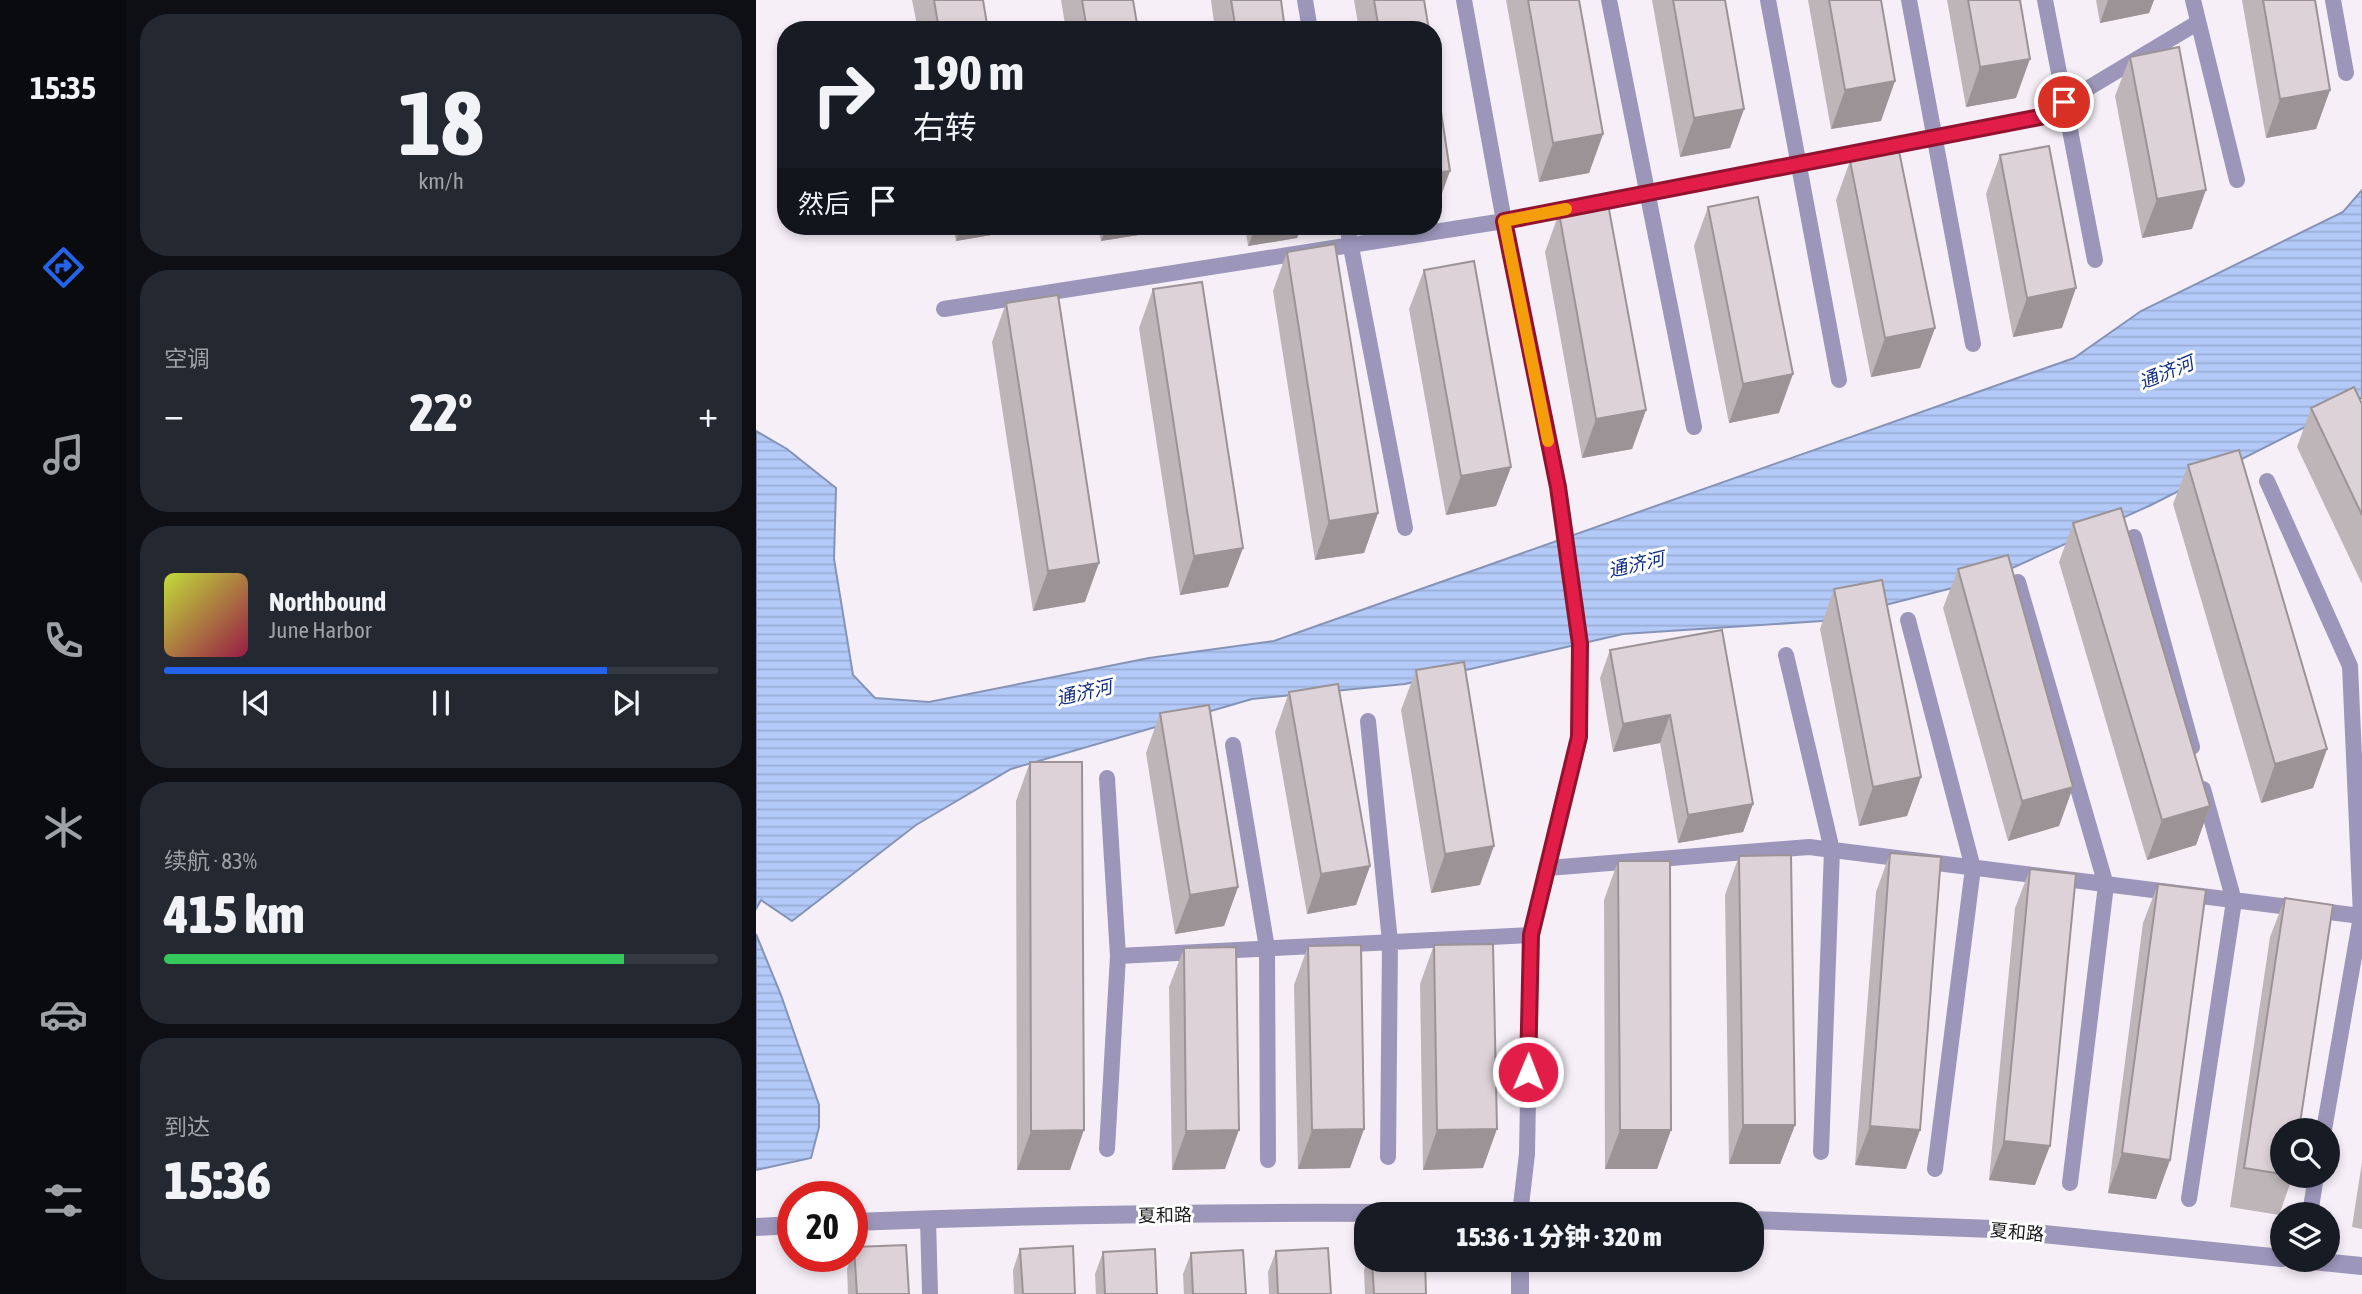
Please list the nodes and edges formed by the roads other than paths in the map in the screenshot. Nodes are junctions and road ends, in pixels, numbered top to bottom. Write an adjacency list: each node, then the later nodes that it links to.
1 (1305, 0): 9 (lane)
2 (1464, 0): 17 (lane)
3 (1609, 0): 16 (lane)
4 (1768, 0): 14 (lane)
5 (1909, 0): 13 (lane)
6 (2045, 0): 12 (lane)
7 (2193, 0): 10 (lane)
8 (2333, 0): 11 (lane)
9 (1308, 21)
10 (2197, 23): 12 (lane); 15 (lane)
11 (2346, 73)
12 (2064, 102): 13 (lane); 22 (lane)
13 (1935, 137): 14 (lane); 24 (lane)
14 (1799, 164): 16 (lane); 25 (lane)
15 (2237, 180)
16 (1647, 193): 17 (lane); 26 (lane)
17 (1504, 221): 18 (lane); 37 (lane)
18 (1442, 231)
19 (1349, 235): 21 (lane)
20 (1415, 235): 21 (lane)
21 (1351, 245): 23 (lane); 28 (lane)
22 (2095, 260)
23 (944, 309)
24 (1973, 344)
25 (1839, 380)
26 (1694, 427)
27 (2267, 481): 41 (lane)
28 (1405, 528)
29 (2134, 537): 40 (lane)
30 (2018, 582): 39 (lane)
31 (1908, 620): 38 (lane)
32 (1786, 655): 36 (lane)
33 (1367, 721): 43 (lane)
34 (1233, 745): 44 (lane)
35 (1107, 778): 45 (lane)
36 (1832, 850): 37 (lane); 38 (lane); 48 (lane)
37 (1548, 868): 42 (lane)
38 (1973, 868): 39 (lane); 51 (lane)
39 (2106, 885): 40 (lane); 52 (lane)
40 (2234, 901): 41 (lane); 53 (lane)
41 (2361, 916): 46 (lane)
42 (1531, 935): 43 (lane); 54 (lane)
43 (1390, 942): 44 (lane); 49 (lane)
44 (1267, 948): 45 (lane); 50 (lane)
45 (1118, 956): 47 (lane)
46 (2326, 1118)
47 (1107, 1149)
48 (1821, 1152)
49 (1388, 1157)
50 (1268, 1160)
51 (1935, 1169)
52 (2070, 1183)
53 (2189, 1199)
54 (1521, 1202)
55 (1354, 1213): 56 (street, 夏和路)
56 (928, 1219): 58 (street, 夏和路); 65 (lane)
57 (1764, 1220): 61 (street, 夏和路)
58 (868, 1221)
59 (777, 1226): 60 (street)
60 (756, 1227)
61 (2270, 1257)
62 (2340, 1264): 63 (street)
63 (2362, 1266)
64 (1520, 1272): 66 (street)
65 (930, 1294)
66 (1520, 1294)

